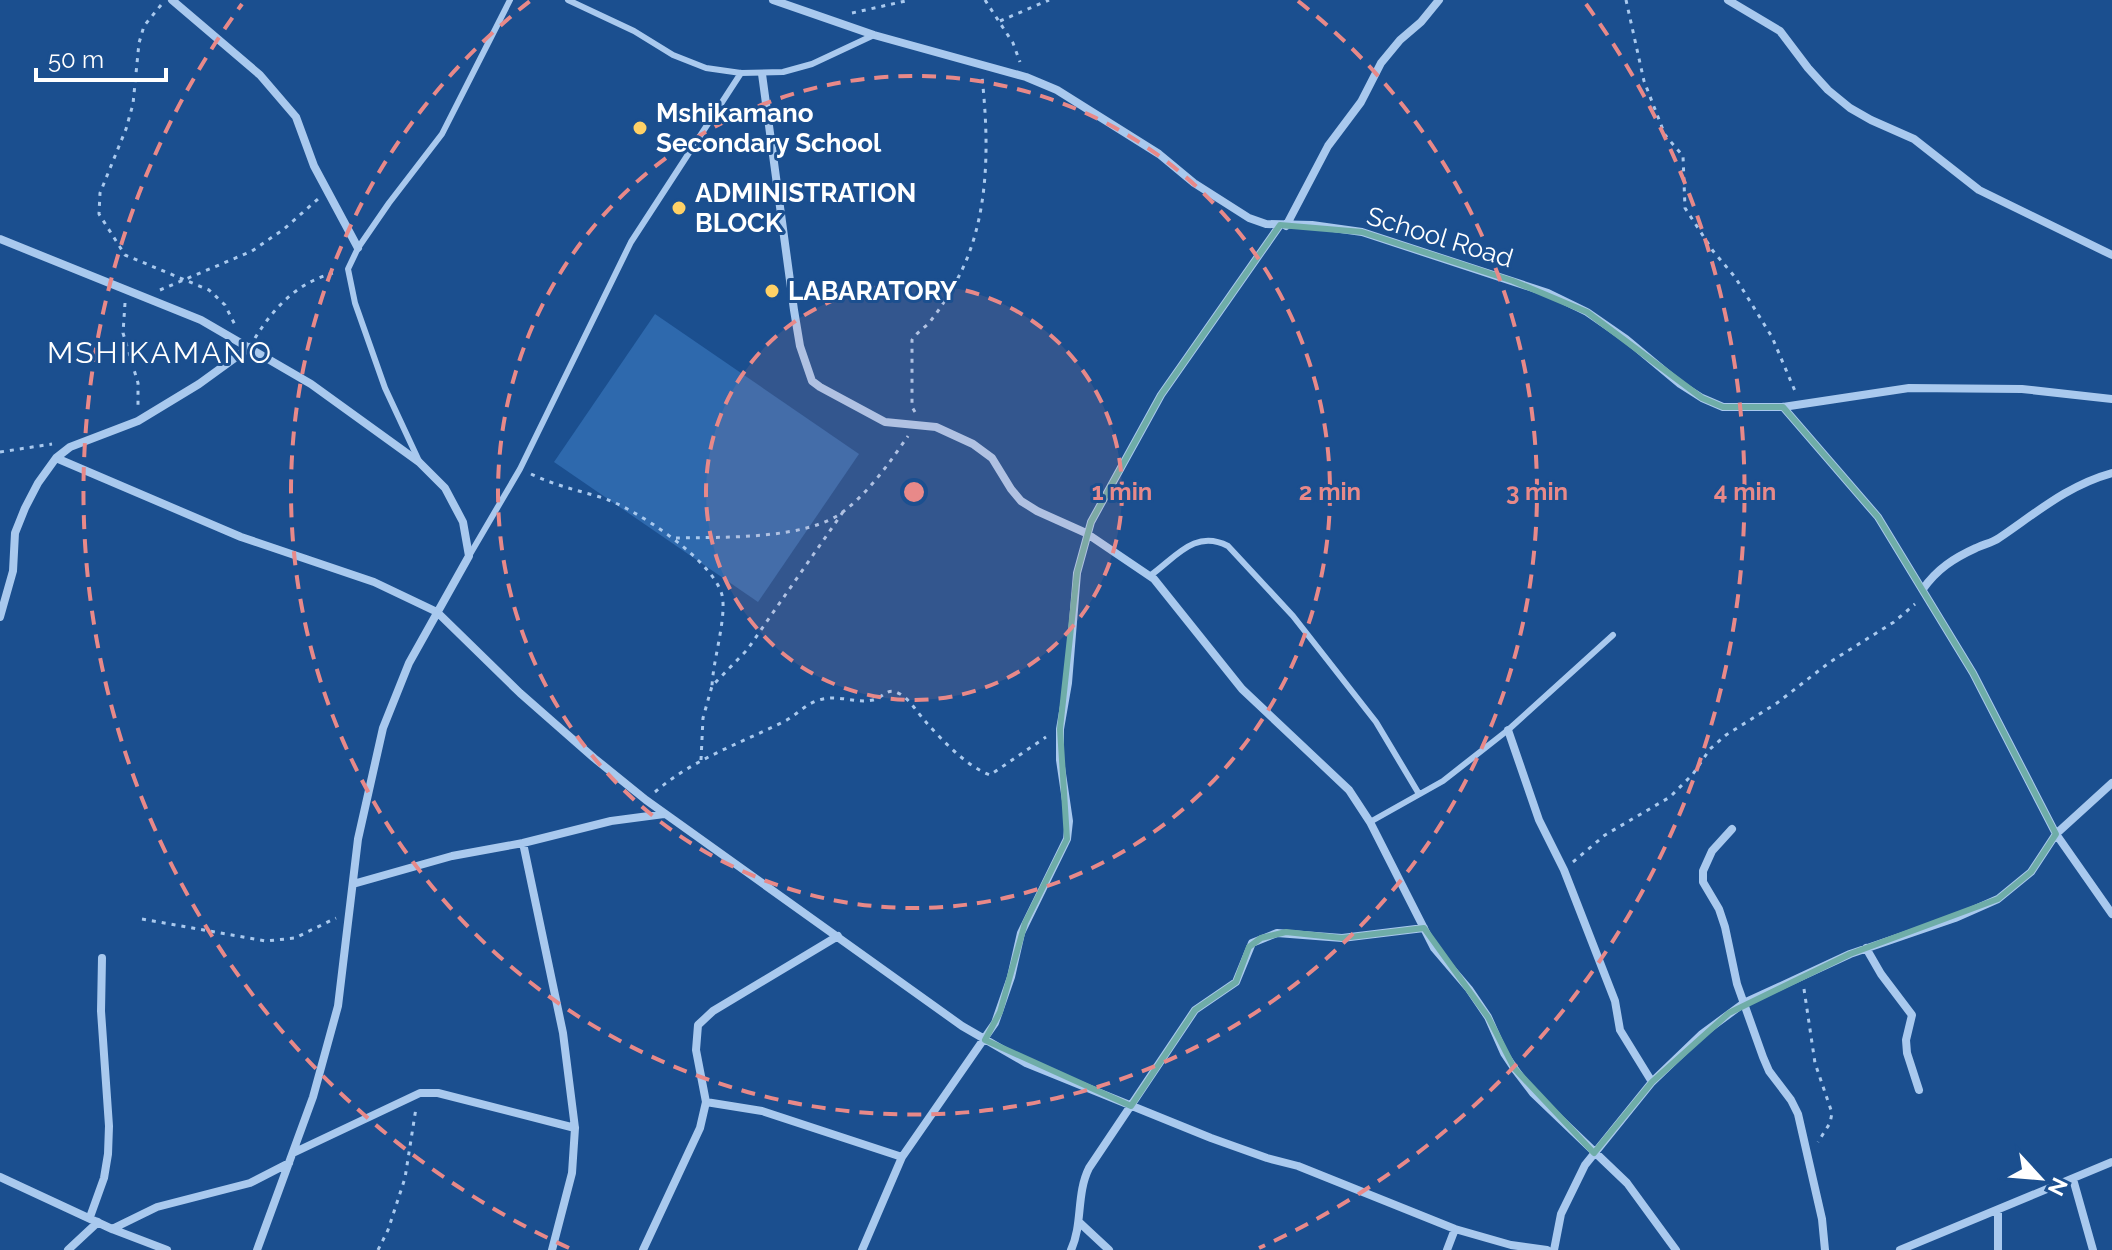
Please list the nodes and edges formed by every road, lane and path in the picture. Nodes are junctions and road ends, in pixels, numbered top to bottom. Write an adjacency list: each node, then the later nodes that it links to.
1 (170, 0): 18 (street); 24 (path)
2 (510, 0): 21 (lane)
3 (568, 0): 15 (lane)
4 (773, 0): 13 (street, School Road)
5 (910, 0): 11 (path)
6 (985, 0): 12 (path)
7 (1049, 0): 12 (path)
8 (1439, 0): 19 (street)
9 (1626, 0): 29 (path)
10 (1728, 0): 22 (street)
11 (852, 13)
12 (1000, 21): 17 (path)
13 (874, 35): 14 (street, School Road); 16 (lane)
14 (980, 65): 17 (street, School Road); 33 (path)
15 (741, 73): 16 (lane); 38 (lane)
16 (762, 74): 32 (street)
17 (1026, 77): 19 (street, School Road)
18 (328, 192): 21 (street); 24 (path)
19 (1283, 226): 30 (street, School Road); 41 (street)
20 (0, 239): 25 (street)
21 (358, 248): 23 (lane)
22 (2112, 255)
23 (348, 269): 27 (path); 37 (lane)
24 (186, 279): 26 (path); 27 (path)
25 (120, 289): 26 (street); 31 (path)
26 (144, 298): 27 (street)
27 (246, 345): 31 (street); 37 (street)
28 (2112, 399): 29 (street, School Road)
29 (1801, 404): 30 (street, School Road)
30 (1783, 407): 45 (street)
31 (138, 421): 36 (street)
32 (915, 426): 33 (street); 40 (path)
33 (936, 427): 41 (street)
34 (61, 443): 35 (path)
35 (0, 452)
36 (56, 458): 46 (street); 47 (street)
37 (419, 462): 43 (street)
38 (520, 469): 42 (path); 43 (lane)
39 (2112, 473): 45 (street)
40 (843, 512): 42 (path); 49 (path)
41 (1086, 533): 44 (street); 50 (street)
42 (674, 538): 49 (path)
43 (469, 556): 46 (street)
44 (1151, 575): 54 (lane); 57 (street)
45 (1924, 591): 59 (street); 61 (path)
46 (437, 612): 55 (street); 62 (street)
47 (0, 617)
48 (1613, 635): 51 (lane)
49 (712, 686): 52 (path)
50 (1060, 729): 52 (path); 72 (street)
51 (1508, 730): 54 (lane); 61 (street)
52 (701, 760): 55 (path)
53 (2112, 783): 59 (street)
54 (1419, 794): 57 (lane)
55 (646, 800): 56 (street)
56 (665, 814): 60 (street); 67 (street)
57 (1370, 822): 66 (street)
58 (1732, 829): 71 (street)
59 (2056, 834): 64 (street); 68 (street)
60 (523, 843): 62 (street); 78 (street)
61 (1564, 870): 73 (street)
62 (353, 884): 63 (street)
63 (351, 912): 65 (path); 82 (street)
64 (2112, 914)
65 (142, 919)
66 (1424, 928): 77 (street); 79 (street)
67 (838, 936): 72 (street); 76 (street)
68 (1866, 948): 70 (street); 74 (street)
69 (102, 958): 87 (street)
70 (1803, 977): 71 (street); 80 (path)
71 (1744, 1003): 73 (street); 80 (street)
72 (985, 1040): 77 (street); 81 (street)
73 (1652, 1082): 79 (street)
74 (1919, 1090)
75 (420, 1093): 78 (street); 82 (street); 94 (path)
76 (706, 1102): 81 (street); 96 (street)
77 (1131, 1106): 88 (street); 90 (street)
78 (575, 1128): 95 (street)
79 (1594, 1153): 102 (street); 103 (street)
80 (1808, 1154): 104 (street)
81 (902, 1157): 97 (street)
82 (292, 1158): 89 (street); 93 (street)
83 (2112, 1162): 85 (street)
84 (0, 1177): 87 (street)
85 (2073, 1179): 86 (street); 107 (street)
86 (1998, 1210): 105 (street); 106 (street)
87 (94, 1220): 89 (street); 91 (street)
88 (1080, 1223): 98 (street); 99 (street)
89 (112, 1229): 92 (street)
90 (1455, 1229): 100 (street); 101 (street)
91 (68, 1250)
92 (167, 1250)
93 (257, 1250)
94 (378, 1250)
95 (552, 1250)
96 (643, 1250)
97 (862, 1250)
98 (1071, 1250)
99 (1109, 1250)
100 (1447, 1250)
101 (1547, 1250)
102 (1554, 1250)
103 (1676, 1250)
104 (1825, 1250)
105 (1900, 1250)
106 (1998, 1250)
107 (2093, 1250)

